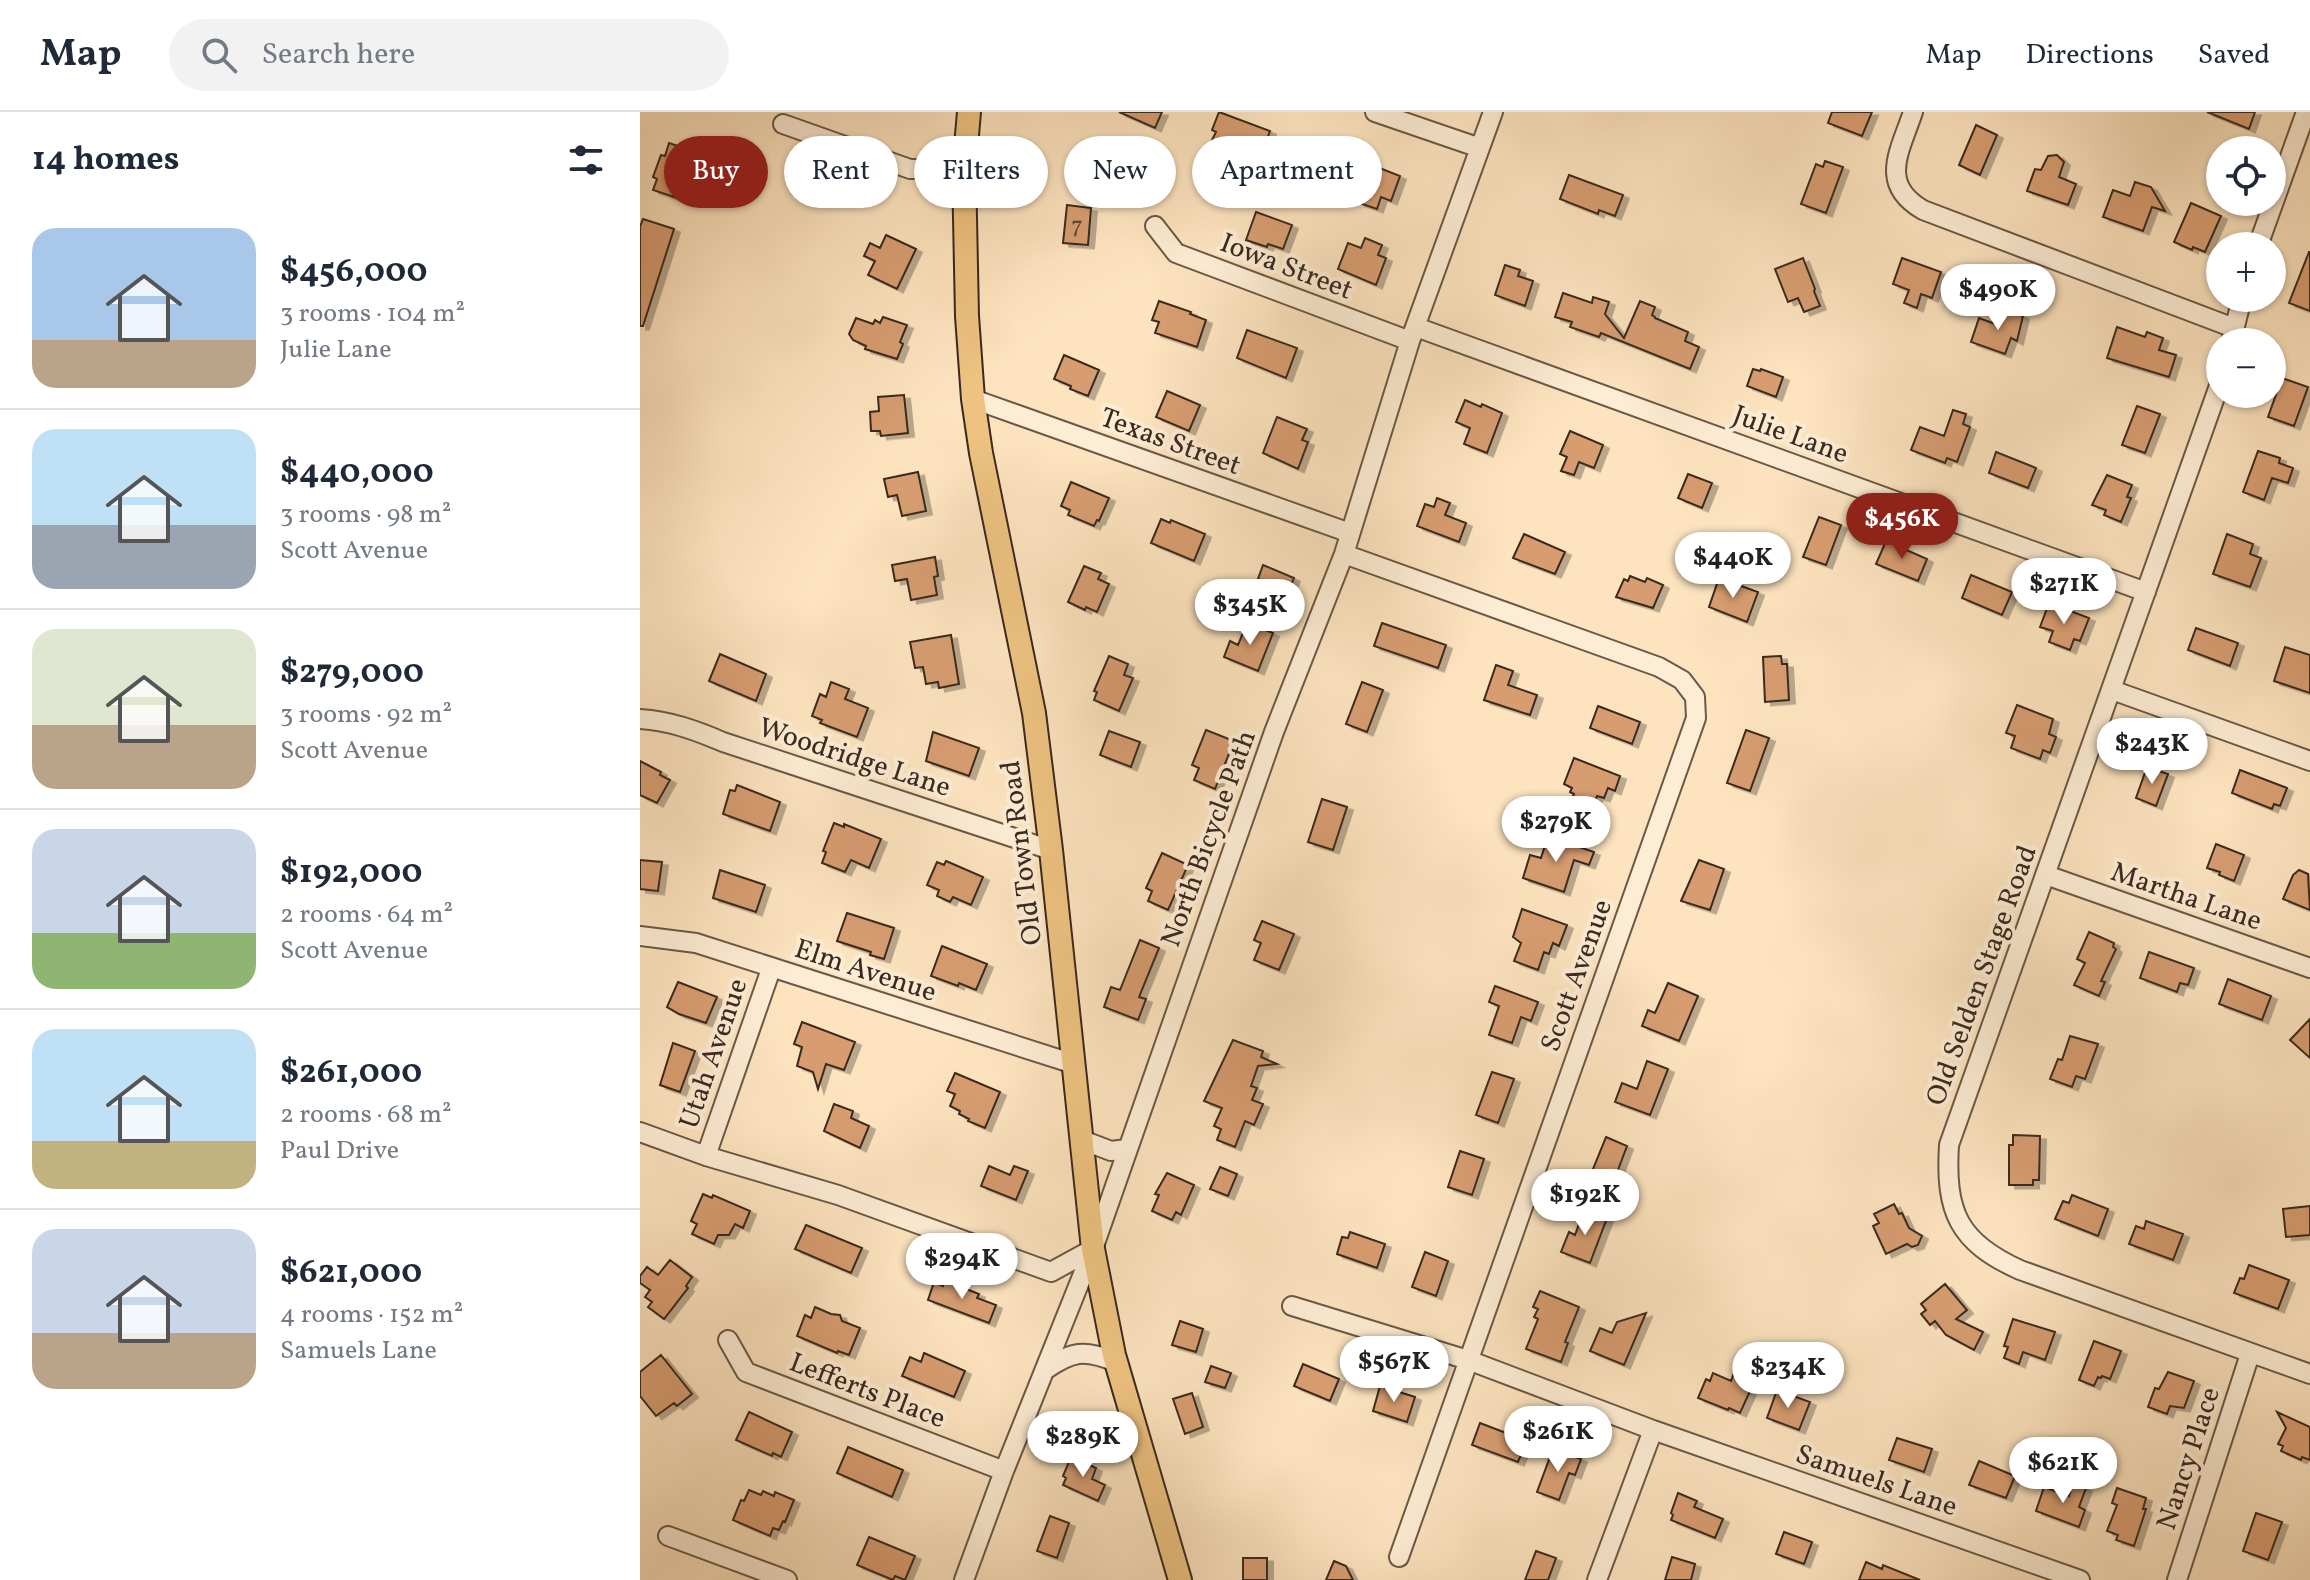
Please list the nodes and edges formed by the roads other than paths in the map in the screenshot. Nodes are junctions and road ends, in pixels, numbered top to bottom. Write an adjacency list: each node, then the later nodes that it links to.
1 (969, 112): 7 (main road, Old Town Road)
2 (1375, 112): 8 (street)
3 (1493, 112): 8 (street, North Bicycle Path)
4 (1913, 112): 13 (street)
5 (2306, 112): 12 (street)
6 (783, 124): 9 (street)
7 (967, 136)
8 (1480, 148): 14 (street, North Bicycle Path)
9 (914, 169)
10 (965, 208): 15 (main road, Old Town Road)
11 (1155, 226): 14 (street, Iowa Street)
12 (2263, 232)
13 (2215, 328)
14 (1413, 334): 17 (street, North Bicycle Path); 19 (street, Julie Lane)
15 (973, 399): 17 (street, Texas Street); 23 (main road, Old Town Road)
16 (2211, 408): 19 (street, Old Selden Stage Road)
17 (1350, 533): 18 (street, North Bicycle Path)
18 (1344, 554): 31 (street, North Bicycle Path); 37 (street, Scott Avenue)
19 (2146, 592): 20 (street, Old Selden Stage Road)
20 (2112, 690): 22 (street); 24 (street, Old Selden Stage Road)
21 (640, 719): 23 (street, Woodridge Lane)
22 (2310, 761)
23 (1051, 850): 28 (main road, Old Town Road)
24 (2046, 875): 26 (street, Martha Lane); 36 (street, Old Selden Stage Road)
25 (640, 936): 27 (street, Elm Avenue)
26 (2310, 968)
27 (771, 969): 28 (street, Elm Avenue); 32 (street, Utah Avenue)
28 (1074, 1064): 30 (main road, Old Town Road)
29 (640, 1132): 32 (street)
30 (1082, 1140): 31 (street); 33 (main road, Old Town Road)
31 (1127, 1149): 33 (street, North Bicycle Path)
32 (706, 1156): 33 (street)
33 (1093, 1249): 38 (main road, Old Town Road); 39 (street, North Bicycle Path)
34 (1292, 1306): 37 (street, Samuels Lane)
35 (728, 1340): 42 (street, Lefferts Place)
36 (2250, 1354): 40 (street, Old Selden Stage Road); 50 (street, Nancy Place)
37 (1468, 1360): 41 (street, Samuels Lane); 44 (street, Scott Avenue)
38 (1116, 1362): 39 (street); 47 (main road, Old Town Road)
39 (1045, 1370): 42 (street, North Bicycle Path)
40 (2310, 1374)
41 (1653, 1430): 48 (street); 49 (street, Samuels Lane)
42 (1004, 1471): 46 (street, North Bicycle Path)
43 (668, 1536): 45 (street)
44 (1399, 1557)
45 (787, 1580)
46 (964, 1580)
47 (1180, 1580)
48 (1597, 1580)
49 (2080, 1580)
50 (2177, 1580)

